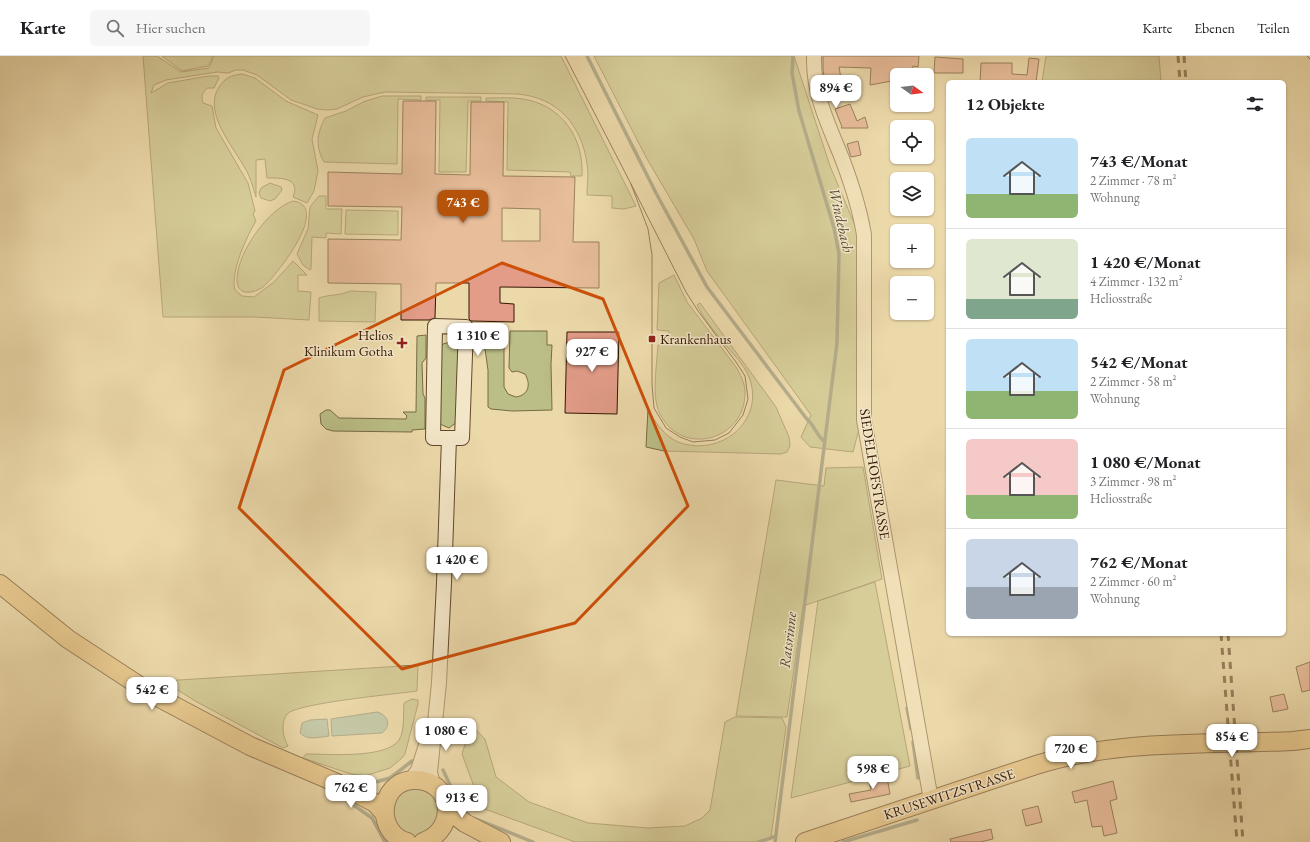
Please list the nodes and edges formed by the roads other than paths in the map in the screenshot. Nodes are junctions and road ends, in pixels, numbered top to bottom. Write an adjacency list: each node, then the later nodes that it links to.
1 (814, 56): 10 (street, SIEDELHOFSTRASSE)
2 (455, 438): 2 (street); 4 (street)
3 (0, 584): 7 (main road)
4 (434, 722): 6 (street); 8 (street)
5 (1310, 739): 10 (main road, KRUSEWITZSTRASSE)
6 (411, 780): 8 (main road); 9 (main road)
7 (337, 783): 9 (main road); 12 (main road)
8 (433, 785): 11 (main road)
9 (391, 792): 12 (main road)
10 (931, 800): 16 (main road, KRUSEWITZSTRASSE)
11 (447, 809): 13 (main road); 14 (main road)
12 (384, 813): 15 (main road)
13 (431, 838): 14 (main road)
14 (496, 840)
15 (401, 841)
16 (804, 842)

